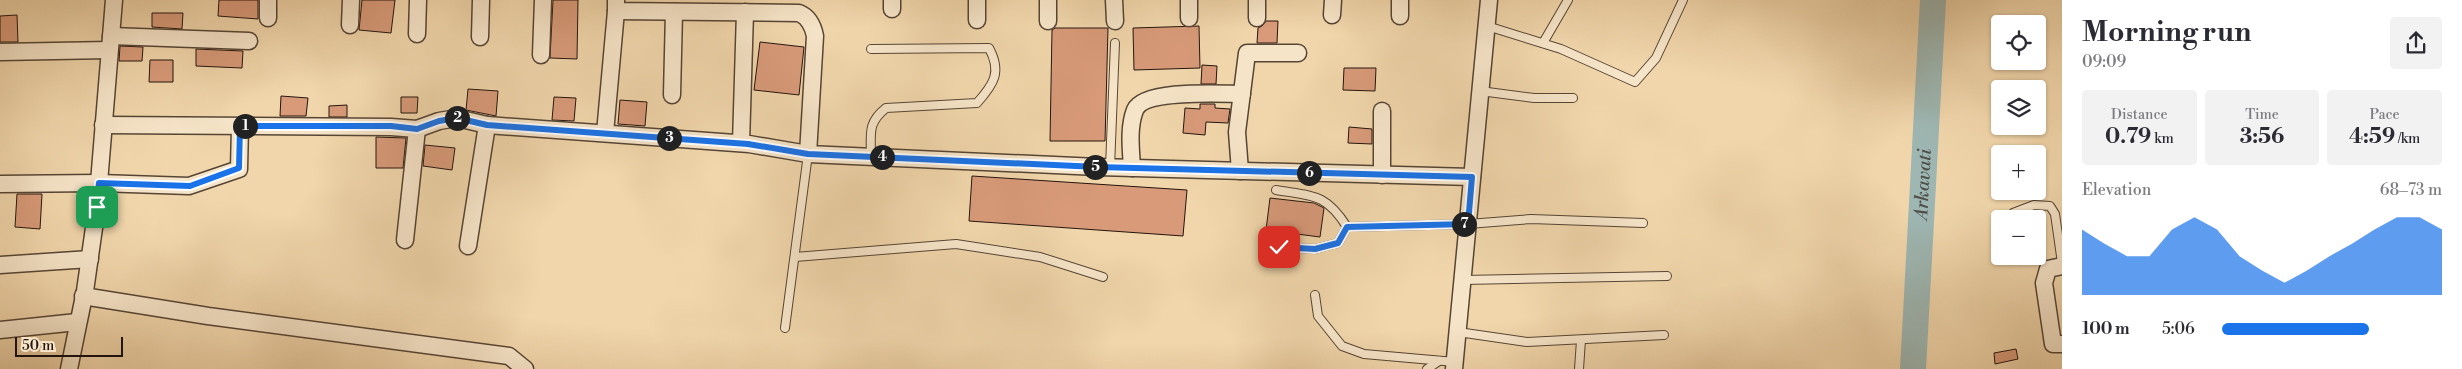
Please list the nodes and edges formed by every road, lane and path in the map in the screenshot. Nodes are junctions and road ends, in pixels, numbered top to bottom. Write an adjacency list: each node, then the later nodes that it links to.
1 (114, 0): 29 (street)
2 (268, 0): 18 (street)
3 (351, 0): 24 (street)
4 (418, 0): 26 (street)
5 (481, 0): 27 (street)
6 (543, 0): 35 (street)
7 (977, 0): 21 (street)
8 (1048, 0): 22 (street)
9 (1114, 0): 23 (street)
10 (1189, 0): 19 (street)
11 (1257, 0): 20 (street)
12 (1489, 0): 25 (street)
13 (1568, 0): 31 (lane)
14 (1683, 0): 31 (lane)
15 (616, 5): 16 (street); 45 (street)
16 (674, 12): 17 (street); 38 (street)
17 (745, 12): 46 (street); 47 (street)
18 (268, 18)
19 (1189, 18)
20 (1258, 18)
21 (978, 20)
22 (1048, 21)
23 (1115, 21)
24 (350, 25)
25 (1486, 26): 31 (lane); 36 (street)
26 (417, 34)
27 (480, 37)
28 (249, 41): 29 (street)
29 (110, 43): 33 (street); 41 (street)
30 (1115, 43): 49 (lane)
31 (1543, 43)
32 (871, 48): 48 (lane)
33 (0, 52)
34 (1298, 53): 37 (street)
35 (541, 55)
36 (1480, 91): 39 (lane); 53 (street)
37 (1242, 94): 50 (street); 51 (street)
38 (672, 95)
39 (1573, 98)
40 (1382, 111): 52 (street)
41 (103, 125): 43 (street); 54 (street)
42 (487, 125): 44 (street); 45 (street); 62 (street)
43 (240, 126): 44 (street); 54 (street)
44 (417, 129): 61 (street)
45 (605, 133): 46 (street)
46 (741, 143): 47 (street)
47 (808, 154): 48 (street); 64 (lane)
48 (871, 157): 49 (street)
49 (1110, 167): 50 (street)
50 (1132, 168): 51 (street)
51 (1240, 171): 52 (street)
52 (1382, 175): 53 (street)
53 (1472, 177): 59 (street)
54 (99, 183): 55 (street); 65 (street)
55 (0, 184)
56 (1276, 190): 60 (lane)
57 (2021, 210): 66 (lane)
58 (1643, 223): 59 (lane)
59 (1468, 224): 60 (lane); 70 (street)
60 (1347, 227): 63 (lane)
61 (405, 240)
62 (468, 246)
63 (1279, 247)
64 (794, 257): 69 (lane); 74 (lane)
65 (90, 259): 67 (street); 72 (street)
66 (2062, 264): 79 (street)
67 (0, 265)
68 (1667, 276): 70 (lane)
69 (1103, 277)
70 (1463, 280): 76 (street)
71 (1315, 294): 80 (lane)
72 (84, 296): 73 (street); 82 (street)
73 (77, 322): 75 (street); 81 (street)
74 (785, 328)
75 (0, 330)
76 (1458, 332): 78 (lane); 80 (street)
77 (1664, 335): 78 (lane)
78 (1581, 340): 84 (lane)
79 (2062, 344)
80 (1449, 364): 83 (lane)
81 (69, 369)
82 (525, 369)
83 (1427, 369)
84 (1579, 369)

